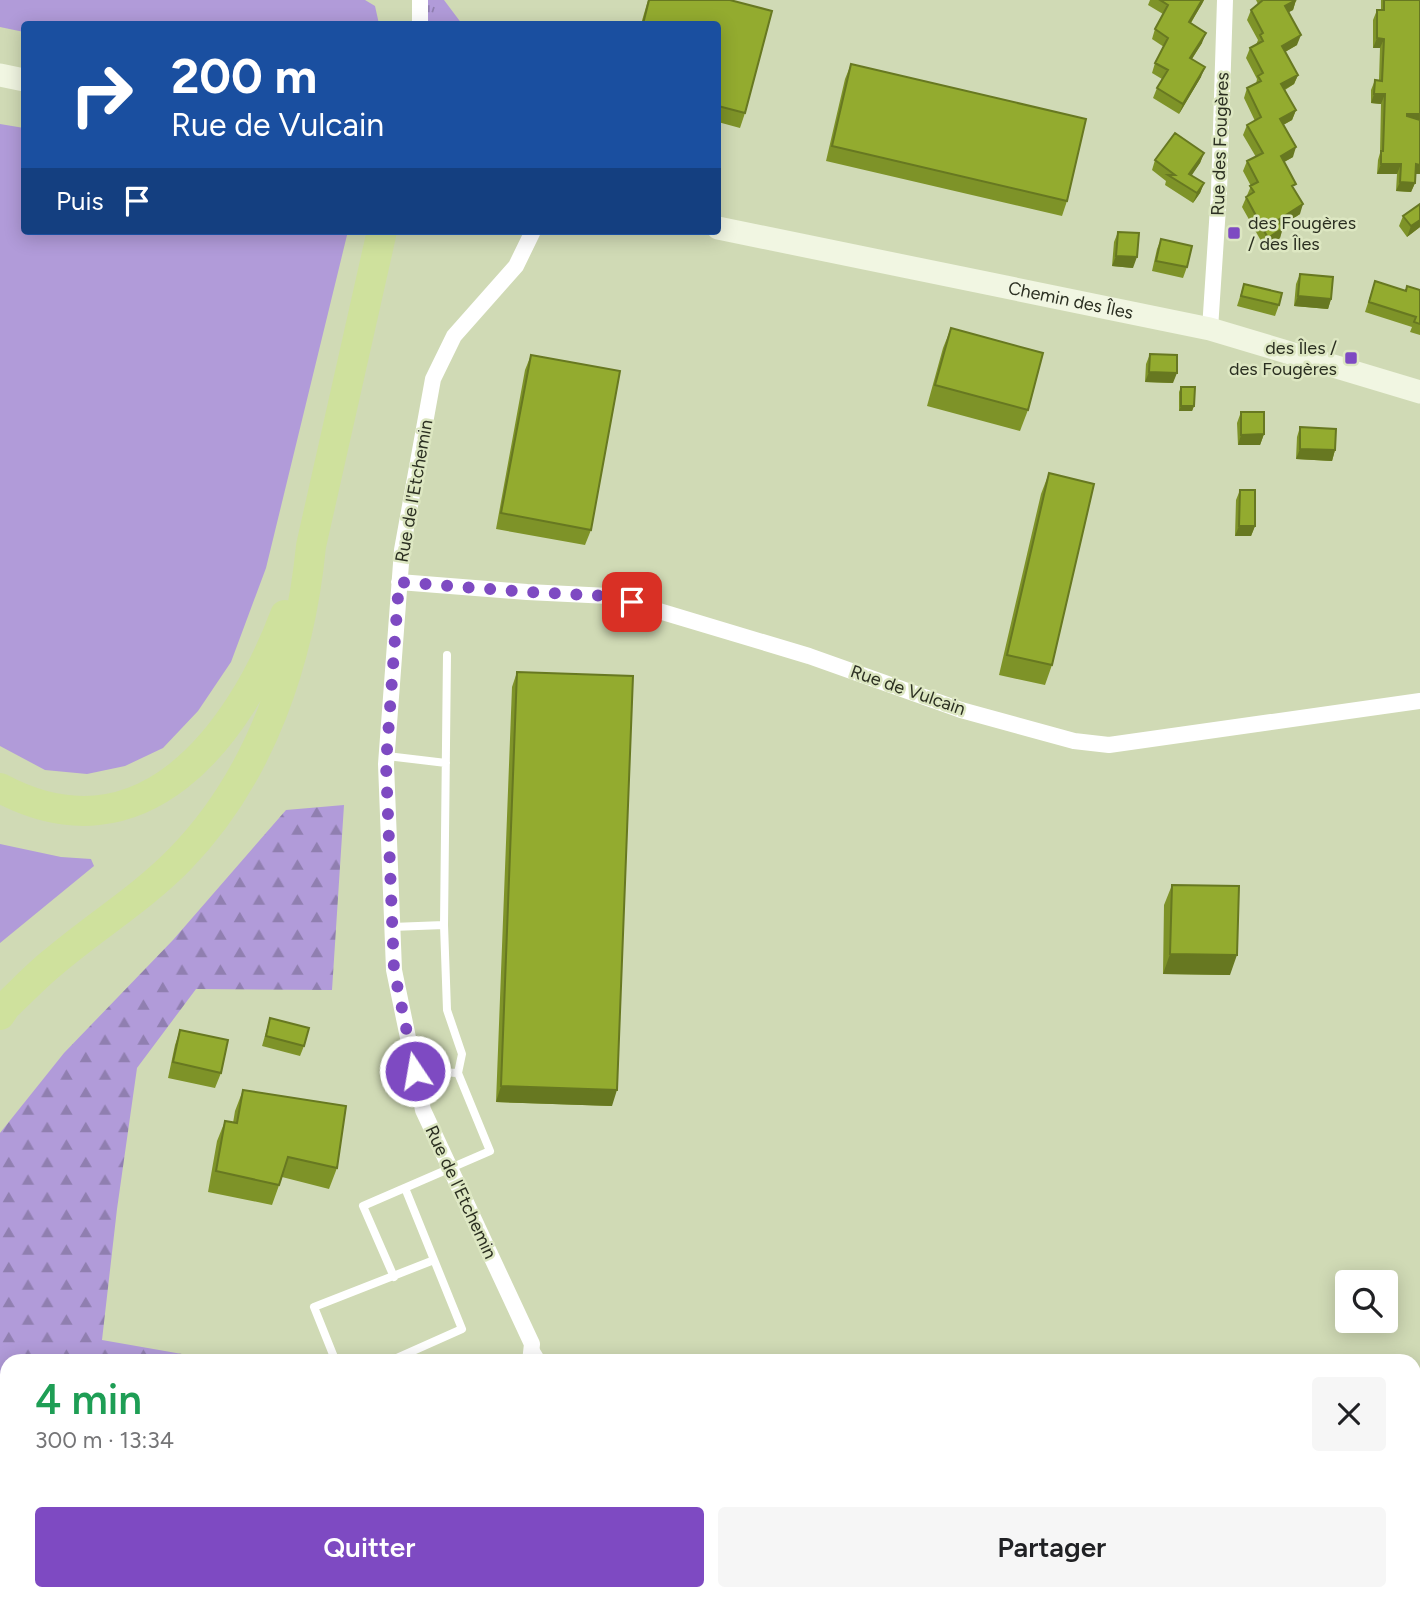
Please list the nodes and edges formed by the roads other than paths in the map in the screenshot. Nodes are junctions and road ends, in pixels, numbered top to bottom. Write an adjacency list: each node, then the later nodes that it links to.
1 (420, 0): 3 (street)
2 (1225, 0): 9 (street, Rue des Fougères)
3 (420, 21)
4 (0, 75): 5 (street)
5 (21, 79)
6 (721, 229): 9 (street, Chemin des Îles)
7 (381, 235): 11 (highway)
8 (531, 235): 12 (street, Rue de l'Etchemin)
9 (1210, 329): 10 (street, Chemin des Îles)
10 (1420, 392)
11 (311, 546): 17 (highway); 20 (highway)
12 (399, 582): 14 (street, Rue de Vulcain); 15 (street, Rue de l'Etchemin)
13 (447, 655): 16 (lane)
14 (1420, 701)
15 (387, 756): 16 (lane); 19 (street, Rue de l'Etchemin)
16 (446, 762): 18 (lane)
17 (0, 788)
18 (444, 925): 19 (lane); 22 (lane)
19 (392, 927): 21 (street, Rue de l'Etchemin)
20 (0, 1015)
21 (415, 1071): 22 (lane); 23 (street, Rue de l'Etchemin)
22 (458, 1073): 23 (lane)
23 (450, 1169): 24 (lane); 27 (street, Rue de l'Etchemin)
24 (405, 1188): 25 (lane); 26 (lane)
25 (434, 1260): 26 (lane); 29 (lane)
26 (394, 1276): 28 (lane)
27 (532, 1344): 30 (street); 31 (lane, Rue de l'Etchemin)
28 (333, 1354)
29 (406, 1354)
30 (531, 1354)
31 (538, 1354)

